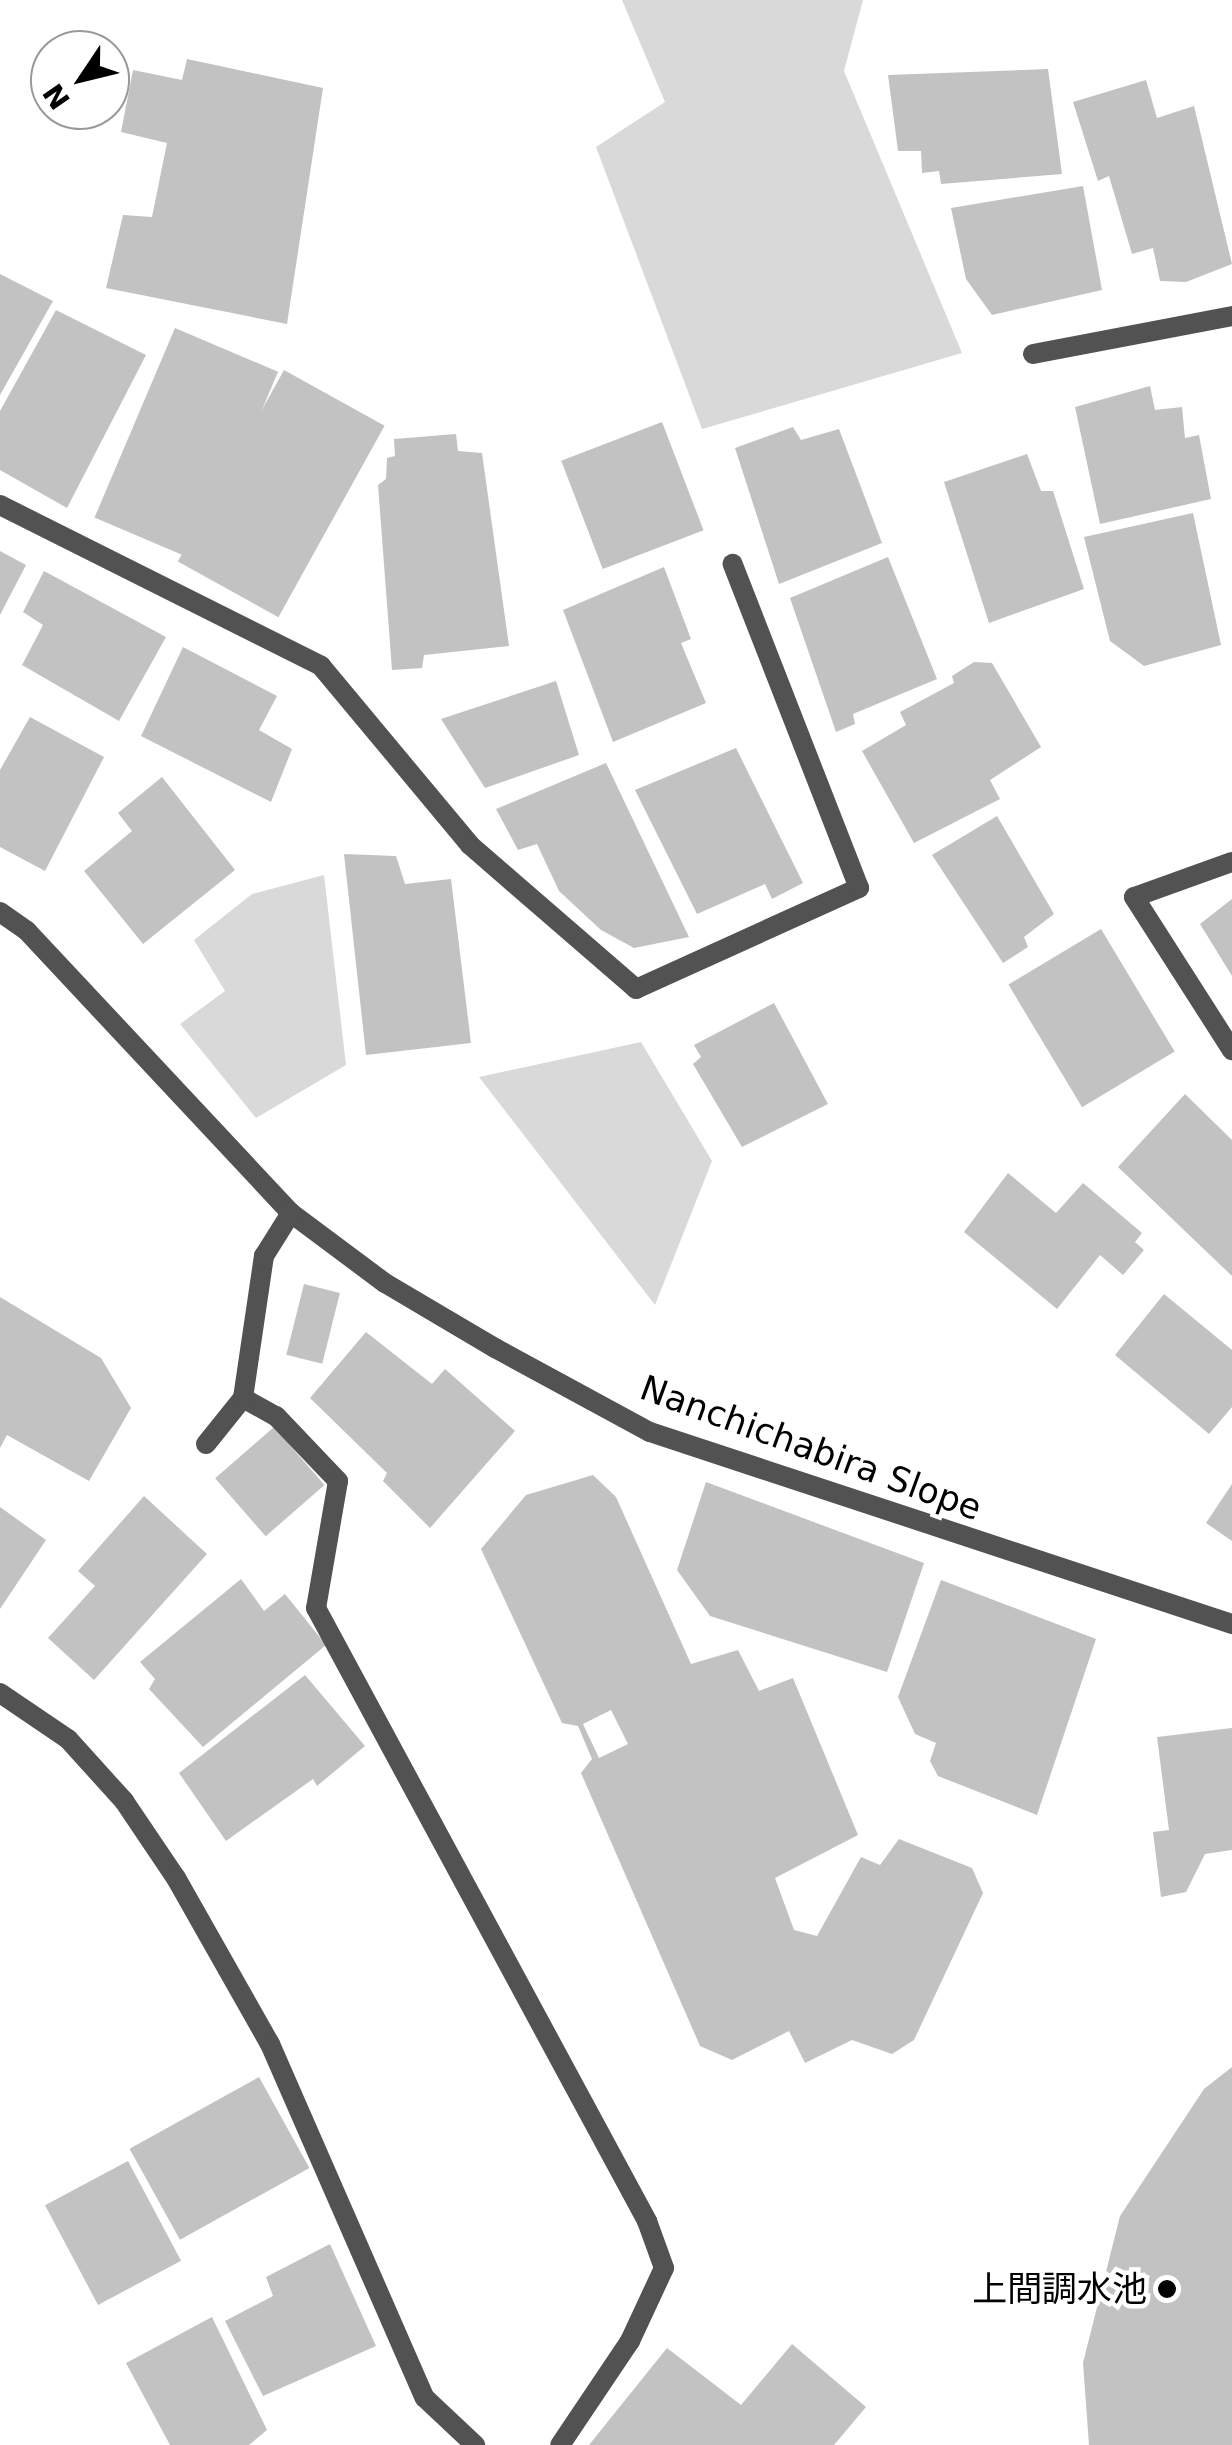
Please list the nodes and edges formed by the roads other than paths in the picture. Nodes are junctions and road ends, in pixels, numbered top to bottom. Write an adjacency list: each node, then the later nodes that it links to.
1 (1232, 316): 2 (street)
2 (1033, 354)
3 (0, 505): 4 (street)
4 (733, 564)
5 (1232, 862): 7 (street)
6 (0, 912): 8 (street, Nanchichabira Slope)
7 (1232, 1050)
8 (291, 1214): 9 (street); 11 (street, Nanchichabira Slope)
9 (243, 1398): 10 (street); 14 (street)
10 (206, 1444)
11 (1232, 1624)
12 (0, 1693): 13 (street)
13 (476, 2445)
14 (560, 2445)

